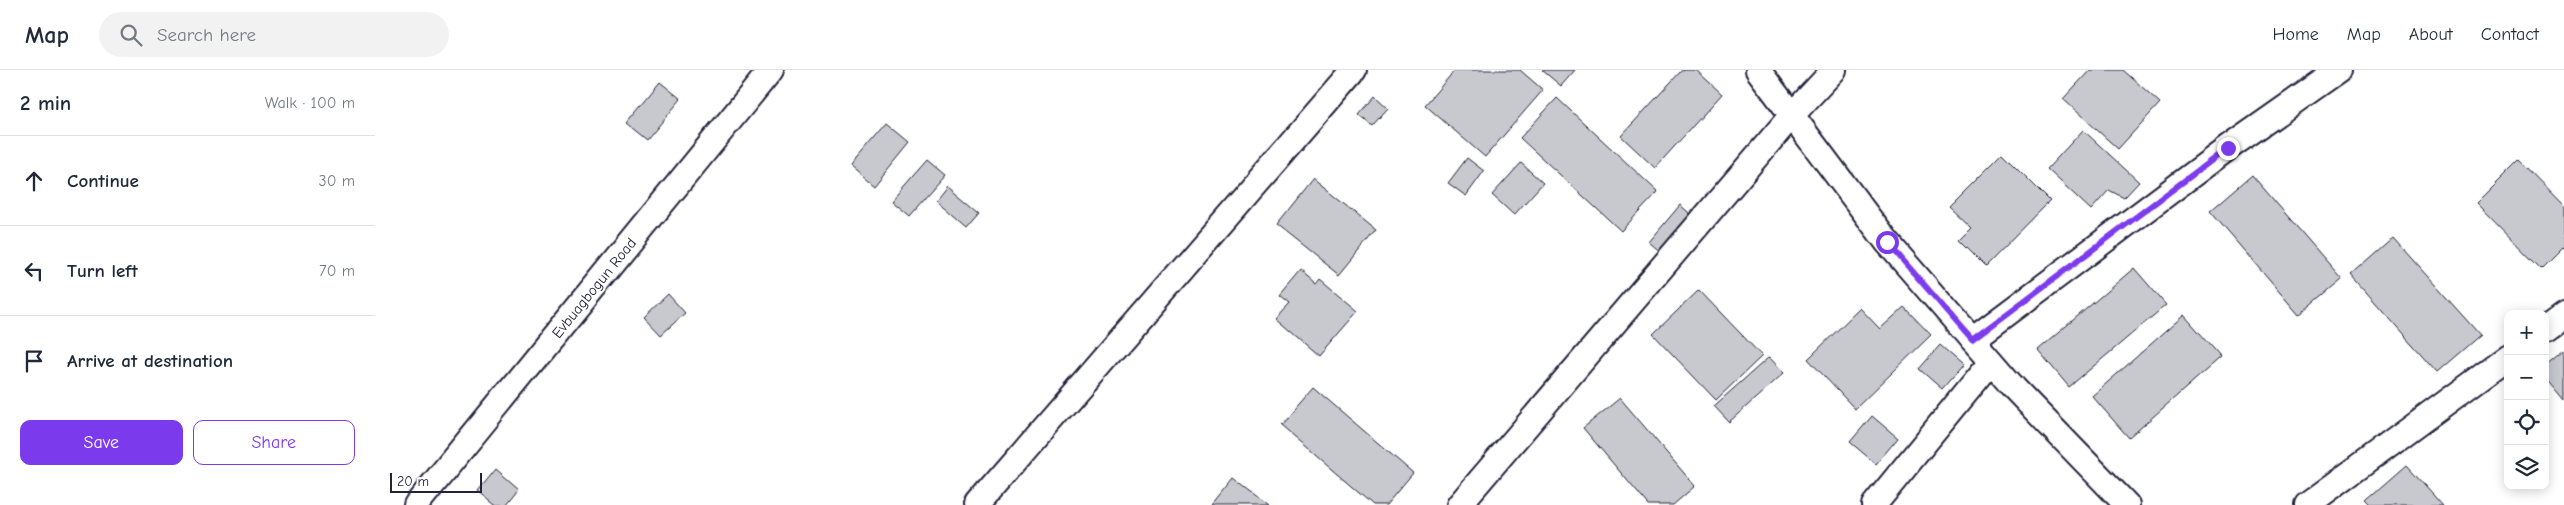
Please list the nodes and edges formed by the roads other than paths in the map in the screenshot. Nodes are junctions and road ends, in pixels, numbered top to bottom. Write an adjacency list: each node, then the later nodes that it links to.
1 (771, 70): 12 (street, Evbuagbogun Road)
2 (1354, 70): 13 (street)
3 (1759, 70): 6 (street)
4 (1834, 70): 6 (street)
5 (2339, 70): 9 (street)
6 (1792, 115): 9 (street); 14 (street)
7 (2564, 316): 8 (street)
8 (2549, 327)
9 (1972, 340): 11 (street)
10 (2504, 360): 17 (street)
11 (1991, 362): 15 (street); 16 (street)
12 (416, 505)
13 (977, 505)
14 (1459, 505)
15 (1874, 505)
16 (2127, 505)
17 (2307, 505)

